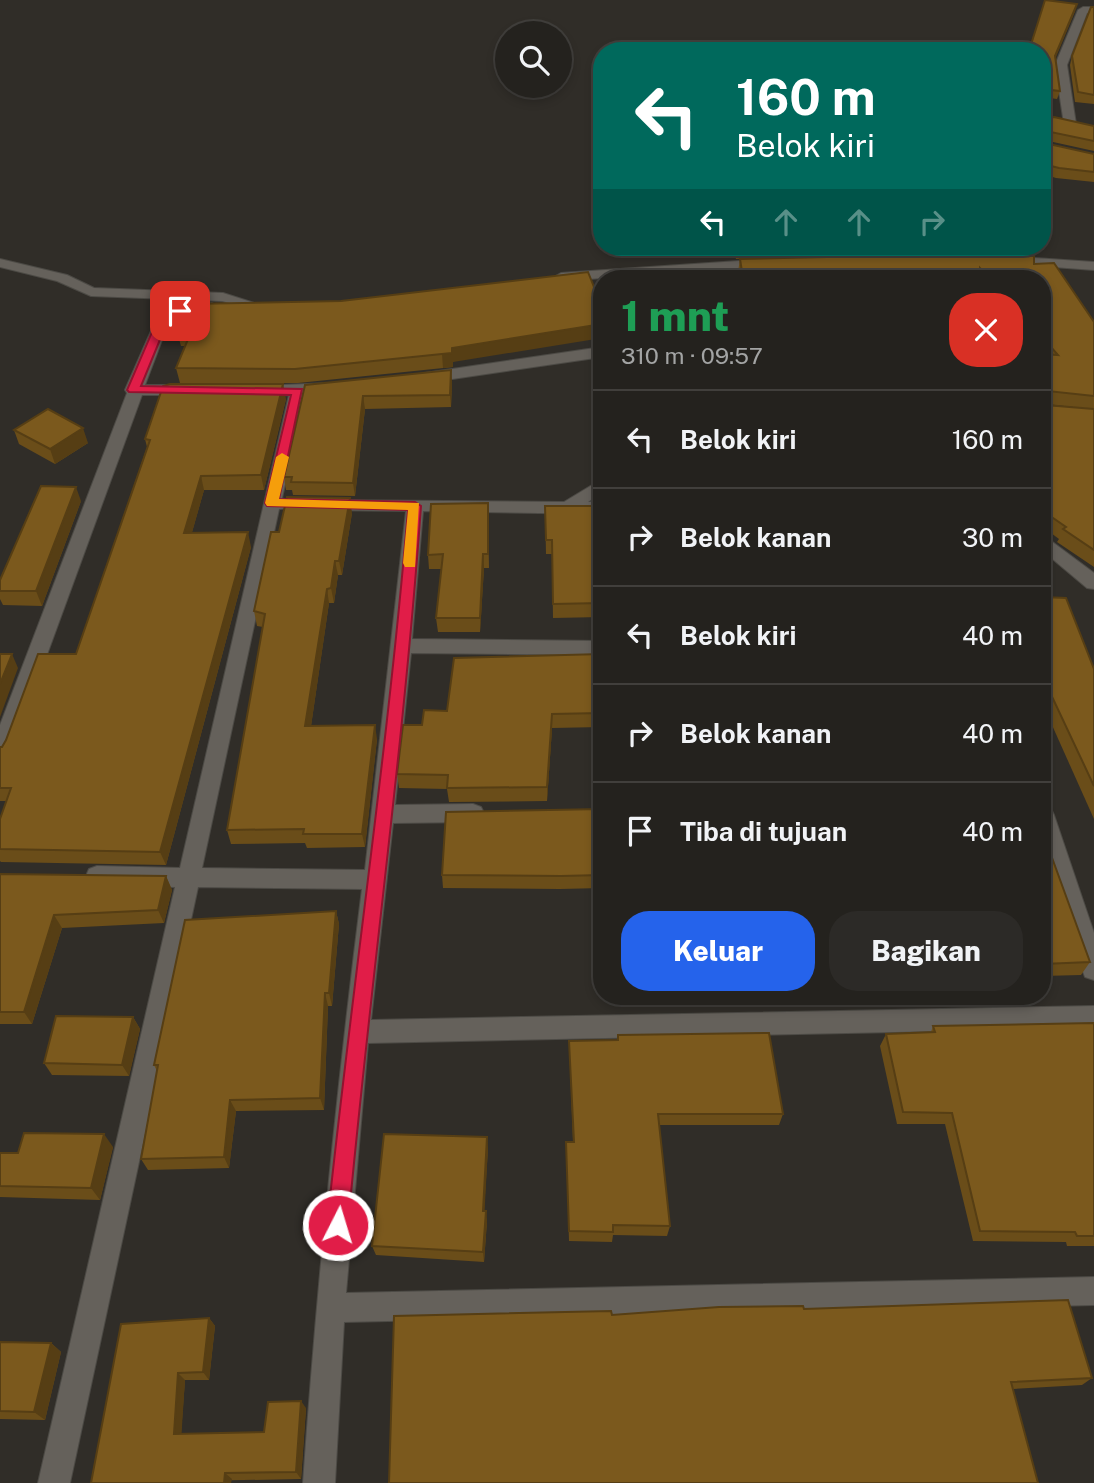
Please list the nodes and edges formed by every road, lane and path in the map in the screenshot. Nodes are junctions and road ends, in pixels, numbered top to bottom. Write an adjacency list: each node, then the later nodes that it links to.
1 (1094, 10): 2 (street)
2 (1056, 121)
3 (772, 256): 7 (street)
4 (994, 259): 6 (street)
5 (0, 263): 13 (street)
6 (1094, 266)
7 (718, 270)
8 (593, 277): 9 (street)
9 (544, 279)
10 (593, 353): 11 (street)
11 (407, 380)
12 (348, 387): 16 (street)
13 (134, 390): 14 (street); 26 (street)
14 (202, 390)
15 (243, 391): 16 (street)
16 (298, 391): 18 (street)
17 (593, 490): 21 (street)
18 (272, 503): 19 (street); 31 (street)
19 (415, 506): 21 (street); 24 (street)
20 (593, 508): 21 (street)
21 (566, 509)
22 (1051, 548): 23 (street)
23 (1094, 583)
24 (404, 646): 25 (street); 28 (street)
25 (593, 648)
26 (0, 753)
27 (493, 813): 28 (street)
28 (384, 814): 32 (street)
29 (1051, 839): 33 (street)
30 (68, 876): 31 (street)
31 (191, 876): 32 (street); 38 (street)
32 (377, 880): 35 (street)
33 (1094, 969)
34 (1094, 1017): 35 (street)
35 (356, 1031): 37 (street)
36 (1094, 1292): 37 (street)
37 (329, 1308): 39 (street)
38 (54, 1483)
39 (319, 1483)

